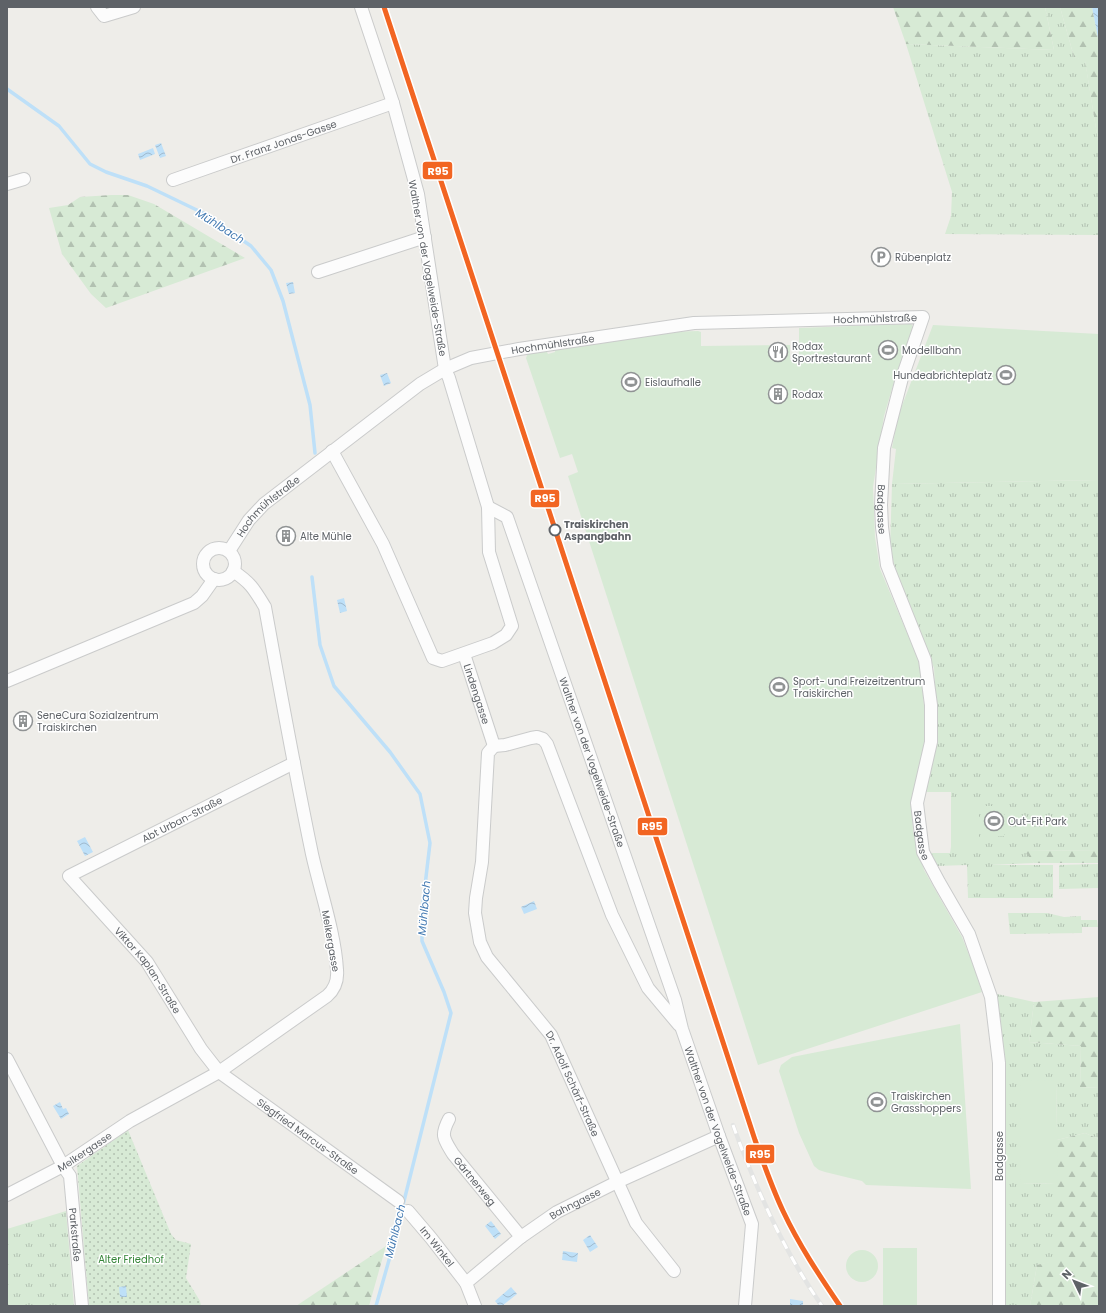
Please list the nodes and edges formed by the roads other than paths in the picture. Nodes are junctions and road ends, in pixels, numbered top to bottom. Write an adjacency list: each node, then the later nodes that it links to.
1 (96, 7): 2 (street)
2 (134, 7)
3 (361, 7): 4 (street, Walther von der Vogelweide-Straße)
4 (393, 103): 6 (street, Dr. Franz Jonas-Gasse); 8 (street, Walther von der Vogelweide-Straße)
5 (24, 179): 7 (street)
6 (173, 180)
7 (7, 184)
8 (425, 237): 9 (street); 11 (street, Walther von der Vogelweide-Straße)
9 (318, 272)
10 (923, 317): 11 (street, Hochmühlstraße); 38 (street, Badgasse)
11 (445, 369): 12 (street, Hochmühlstraße); 13 (street, Walther von der Vogelweide-Straße)
12 (332, 451): 14 (street, Hochmühlstraße); 17 (street, Lindengasse)
13 (488, 507): 17 (street, Walther von der Vogelweide-Straße); 22 (street, Walther von der Vogelweide-Straße)
14 (229, 551): 15 (street); 16 (street)
15 (233, 571): 16 (street); 20 (street, Melkergasse)
16 (214, 579): 18 (street)
17 (464, 654): 19 (street, Lindengasse)
18 (7, 681)
19 (494, 746): 22 (street, Walther von der Vogelweide-Straße); 28 (street, Dr. Adolf Schärf-Straße)
20 (294, 763): 21 (street, Abt Urban-Straße); 24 (street, Melkergasse)
21 (69, 876): 24 (street, Viktor Kaplan-Straße)
22 (682, 1029): 26 (street, Walther von der Vogelweide-Straße)
23 (7, 1059): 27 (street, Parkstraße)
24 (219, 1072): 27 (street, Melkergasse); 30 (street, Siegfried Marcus-Straße)
25 (449, 1119): 32 (street, Gärtnerweg)
26 (719, 1136): 28 (street, Bahngasse); 37 (street, Walther von der Vogelweide-Straße)
27 (63, 1166): 29 (street, Melkergasse); 35 (street, Parkstraße)
28 (617, 1182): 32 (street, Bahngasse); 33 (street, Dr. Adolf Schärf-Straße)
29 (7, 1195)
30 (398, 1200)
31 (408, 1211): 34 (street, Im Winkel)
32 (521, 1238): 34 (street, Bahngasse)
33 (674, 1271)
34 (466, 1283): 36 (street)
35 (82, 1306)
36 (475, 1306)
37 (745, 1306)
38 (999, 1306)

